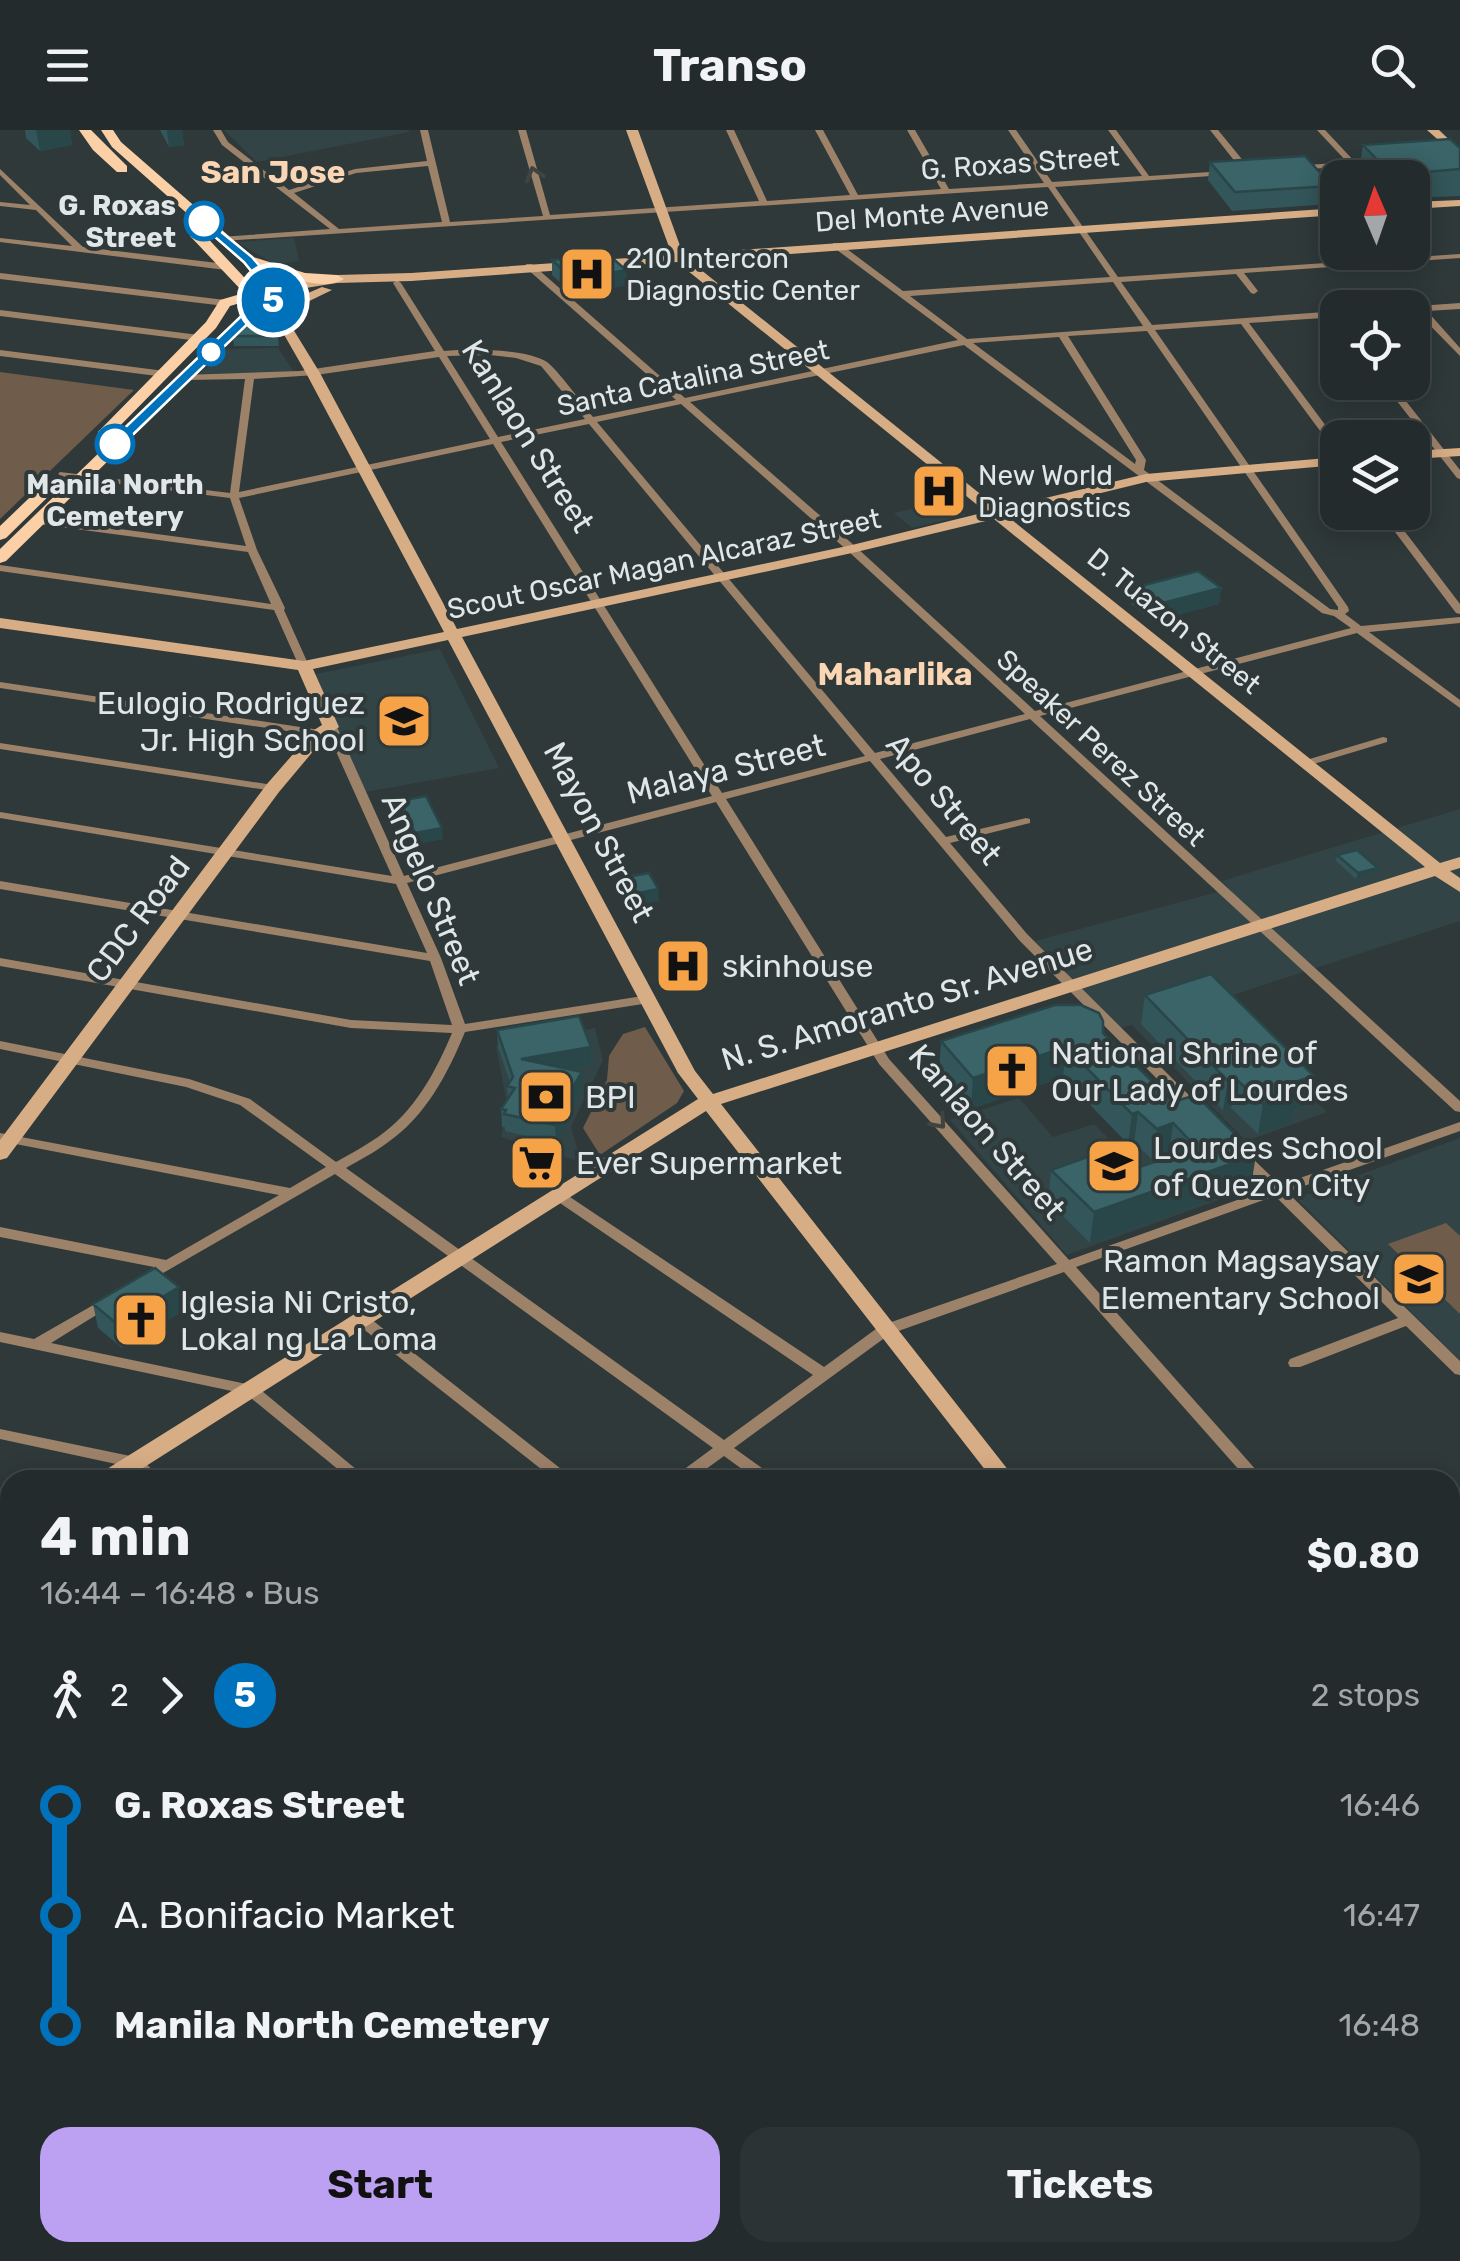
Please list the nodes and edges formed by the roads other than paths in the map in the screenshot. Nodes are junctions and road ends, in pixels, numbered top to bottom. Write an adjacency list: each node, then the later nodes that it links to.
1 (85, 130): 47 (main road)
2 (106, 130): 40 (main road)
3 (217, 130): 27 (street)
4 (424, 130): 18 (street)
5 (522, 130): 36 (street, one-way to 5)
6 (632, 130): 34 (street)
7 (730, 130): 29 (street)
8 (818, 130): 28 (street)
9 (911, 130): 26 (street)
10 (1012, 130): 25 (street)
11 (1112, 130): 24 (street)
12 (1214, 130): 23 (street)
13 (1321, 130): 17 (street)
14 (1434, 130): 15 (street)
15 (1460, 157): 16 (street)
16 (1442, 158)
17 (1349, 160)
18 (432, 163): 27 (street); 37 (street)
19 (1320, 166): 20 (street)
20 (1282, 169)
21 (1264, 170): 23 (street, G. Roxas Street)
22 (0, 171): 33 (street)
23 (1247, 171): 24 (street, G. Roxas Street)
24 (1148, 178): 25 (street, G. Roxas Street)
25 (1052, 184): 26 (street, G. Roxas Street); 38 (street)
26 (946, 191): 28 (street, G. Roxas Street)
27 (290, 192): 39 (street)
28 (856, 197): 29 (street, G. Roxas Street)
29 (764, 203): 34 (street, G. Roxas Street)
30 (1460, 203): 32 (street)
31 (0, 204): 33 (street)
32 (1430, 205)
33 (38, 208): 43 (street)
34 (662, 210): 36 (street, G. Roxas Street); 44 (street)
35 (1320, 212): 38 (street, Del Monte Avenue)
36 (548, 217): 37 (street, G. Roxas Street)
37 (446, 224): 39 (street, G. Roxas Street)
38 (1084, 229): 42 (street, Del Monte Avenue); 52 (street)
39 (337, 231): 40 (street, G. Roxas Street)
40 (224, 239): 46 (main road)
41 (0, 240): 43 (street)
42 (836, 245): 44 (street, Del Monte Avenue); 56 (street)
43 (80, 250): 47 (street)
44 (678, 256): 48 (street, Del Monte Avenue); 76 (street, D. Tuazon Street)
45 (1460, 256): 49 (street)
46 (248, 260): 53 (main road); 55 (main road)
47 (226, 266): 57 (main road); 58 (main road)
48 (529, 266): 51 (street, Del Monte Avenue); 80 (street, Speaker Perez Street)
49 (1239, 272): 52 (street); 54 (street)
50 (0, 276): 58 (street)
51 (404, 280): 53 (street, Del Monte Avenue); 73 (street, Kanlaon Street)
52 (1118, 280): 56 (street); 67 (street)
53 (331, 284): 55 (street, Del Monte Avenue); 65 (street)
54 (1254, 291)
55 (277, 294): 57 (main road); 65 (street, Mayon Street)
56 (901, 294): 70 (street)
57 (257, 298): 58 (main road); 63 (main road); 65 (street, Mayon Street)
58 (225, 304): 69 (main road)
59 (1460, 306): 60 (street)
60 (1430, 308)
61 (0, 313): 69 (street)
62 (1320, 318): 64 (street, Santa Catalina Street)
63 (244, 320): 65 (main road); 78 (main road)
64 (1242, 321): 67 (street, Santa Catalina Street); 82 (street)
65 (283, 322): 74 (street, Mayon Street)
66 (1430, 323): 72 (street)
67 (1151, 328): 68 (street, Santa Catalina Street); 89 (street)
68 (1061, 333): 70 (street, Santa Catalina Street); 91 (street)
69 (200, 338): 75 (main road)
70 (968, 341): 76 (street, Santa Catalina Street); 91 (street)
71 (0, 353): 75 (street)
72 (1460, 354)
73 (443, 356): 74 (street, Apo Street); 81 (street, Apo Street); 83 (street, Kanlaon Street)
74 (313, 373): 77 (street, Apo Street); 88 (street, Mayon Street)
75 (165, 374): 90 (main road)
76 (821, 374): 80 (street, Santa Catalina Street); 95 (street, D. Tuazon Street)
77 (250, 375): 78 (street, Apo Street); 94 (street, Angelo Street)
78 (186, 376): 92 (main road)
79 (1400, 400): 85 (street)
80 (686, 403): 81 (street, Santa Catalina Street); 100 (street, Speaker Perez Street)
81 (592, 423): 83 (street, Santa Catalina Street); 103 (street, Apo Street)
82 (1320, 425)
83 (498, 442): 88 (street, Santa Catalina Street); 104 (street, Kanlaon Street)
84 (1460, 452): 85 (street)
85 (1442, 453): 86 (street); 93 (street)
86 (1430, 454)
87 (1320, 463): 89 (street, Scout Oscar Magan Alcaraz Street)
88 (364, 468): 94 (street, Santa Catalina Street); 111 (street, Mayon Street)
89 (1247, 469): 91 (street, Scout Oscar Magan Alcaraz Street); 107 (street)
90 (63, 474): 92 (street, Santa Catalina Street); 98 (main road)
91 (1142, 475): 95 (street, Scout Oscar Magan Alcaraz Street); 107 (street)
92 (81, 476): 94 (street, Santa Catalina Street); 96 (main road)
93 (1460, 476)
94 (234, 496): 99 (street, Angelo Street)
95 (998, 514): 100 (street, Scout Oscar Magan Alcaraz Street); 113 (street, D. Tuazon Street)
96 (38, 520): 99 (street); 101 (main road)
97 (1399, 530): 106 (street)
98 (0, 535)
99 (252, 550): 105 (street, Angelo Street)
100 (852, 550): 103 (street, Scout Oscar Magan Alcaraz Street); 116 (street, Speaker Perez Street)
101 (0, 558)
102 (0, 568): 105 (street)
103 (722, 578): 104 (street, Scout Oscar Magan Alcaraz Street); 120 (street, Apo Street)
104 (599, 605): 111 (street, Scout Oscar Magan Alcaraz Street); 123 (street, Kanlaon Street)
105 (280, 608): 112 (street, Angelo Street)
106 (1460, 611)
107 (1338, 614): 110 (street)
108 (1460, 620): 110 (street, Malaya Street)
109 (0, 623): 112 (street, Scout Oscar Magan Alcaraz Street)
110 (1356, 630): 113 (street, Malaya Street); 115 (street)
111 (456, 636): 112 (street, Scout Oscar Magan Alcaraz Street); 126 (street, Mayon Street)
112 (304, 666): 117 (street, Angelo Street)
113 (1193, 672): 116 (street, Malaya Street); 121 (street, D. Tuazon Street)
114 (0, 686): 117 (street)
115 (1460, 705)
116 (1036, 717): 120 (street, Malaya Street); 135 (street, Speaker Perez Street)
117 (325, 730): 122 (street, CDC Road); 131 (street, Angelo Street)
118 (1383, 740): 121 (street)
119 (0, 746): 122 (street)
120 (874, 759): 123 (street, Malaya Street); 127 (street, Apo Street)
121 (1307, 763): 130 (street, D. Tuazon Street)
122 (274, 788): 128 (street, CDC Road)
123 (720, 798): 126 (street, Malaya Street); 143 (street, Kanlaon Street)
124 (0, 814): 128 (street, Malaya Street)
125 (1026, 821): 127 (street)
126 (561, 840): 131 (street, Malaya Street); 140 (street, Mayon Street)
127 (943, 841): 139 (street, Apo Street)
128 (226, 852): 131 (street, Malaya Street); 134 (street, CDC Road)
129 (1460, 862): 130 (street, N. S. Amoranto Sr. Avenue)
130 (1438, 869): 133 (street, D. Tuazon Street); 135 (street, N. S. Amoranto Sr. Avenue)
131 (400, 881): 136 (street, Angelo Street)
132 (0, 885): 134 (street)
133 (1460, 887)
134 (179, 915): 136 (street); 138 (street, CDC Road)
135 (1259, 927): 139 (street, N. S. Amoranto Sr. Avenue); 146 (street, Speaker Perez Street)
136 (435, 958): 141 (street, Angelo Street)
137 (0, 962): 138 (street)
138 (126, 984): 141 (street); 144 (street, CDC Road)
139 (1070, 987): 143 (street, N. S. Amoranto Sr. Avenue); 147 (street, Apo Street)
140 (649, 999): 141 (street); 145 (street, Mayon Street)
141 (460, 1030): 151 (street, Angelo Street)
142 (0, 1045): 144 (street)
143 (876, 1048): 145 (street, N. S. Amoranto Sr. Avenue); 158 (street, Kanlaon Street, one-way to 158)
144 (71, 1058): 150 (street, CDC Road); 151 (street)
145 (707, 1102): 154 (street, N. S. Amoranto Sr. Avenue); 163 (street, Mayon Street)
146 (1460, 1108)
147 (1202, 1115)
148 (1460, 1126): 152 (street)
149 (1226, 1140): 152 (street)
150 (4, 1143): 153 (street)
151 (336, 1168): 153 (street, Angelo Street); 156 (street)
152 (1276, 1190): 158 (street); 161 (street)
153 (292, 1192): 157 (street, Angelo Street)
154 (559, 1196): 156 (street, N. S. Amoranto Sr. Avenue); 168 (street)
155 (0, 1232): 157 (street)
156 (461, 1257): 162 (street, N. S. Amoranto Sr. Avenue); 171 (street)
157 (167, 1265): 159 (street, Angelo Street)
158 (1064, 1266): 163 (street); 180 (street, Kanlaon Street)
159 (135, 1285)
160 (118, 1295): 165 (street)
161 (1409, 1319): 166 (street); 167 (street)
162 (362, 1320): 169 (street, N. S. Amoranto Sr. Avenue); 176 (street)
163 (885, 1330): 168 (street); 179 (street, Mayon Street)
164 (0, 1337): 165 (street)
165 (37, 1344): 169 (street)
166 (1296, 1364)
167 (1460, 1370)
168 (823, 1374): 171 (street)
169 (251, 1390): 172 (street, N. S. Amoranto Sr. Avenue); 175 (street)
170 (0, 1434): 172 (street)
171 (724, 1449): 177 (street); 178 (street)
172 (135, 1462): 173 (street, N. S. Amoranto Sr. Avenue); 174 (street)
173 (123, 1470)
174 (144, 1470)
175 (349, 1470)
176 (552, 1470)
177 (694, 1470)
178 (754, 1470)
179 (997, 1470)
180 (1248, 1470)

